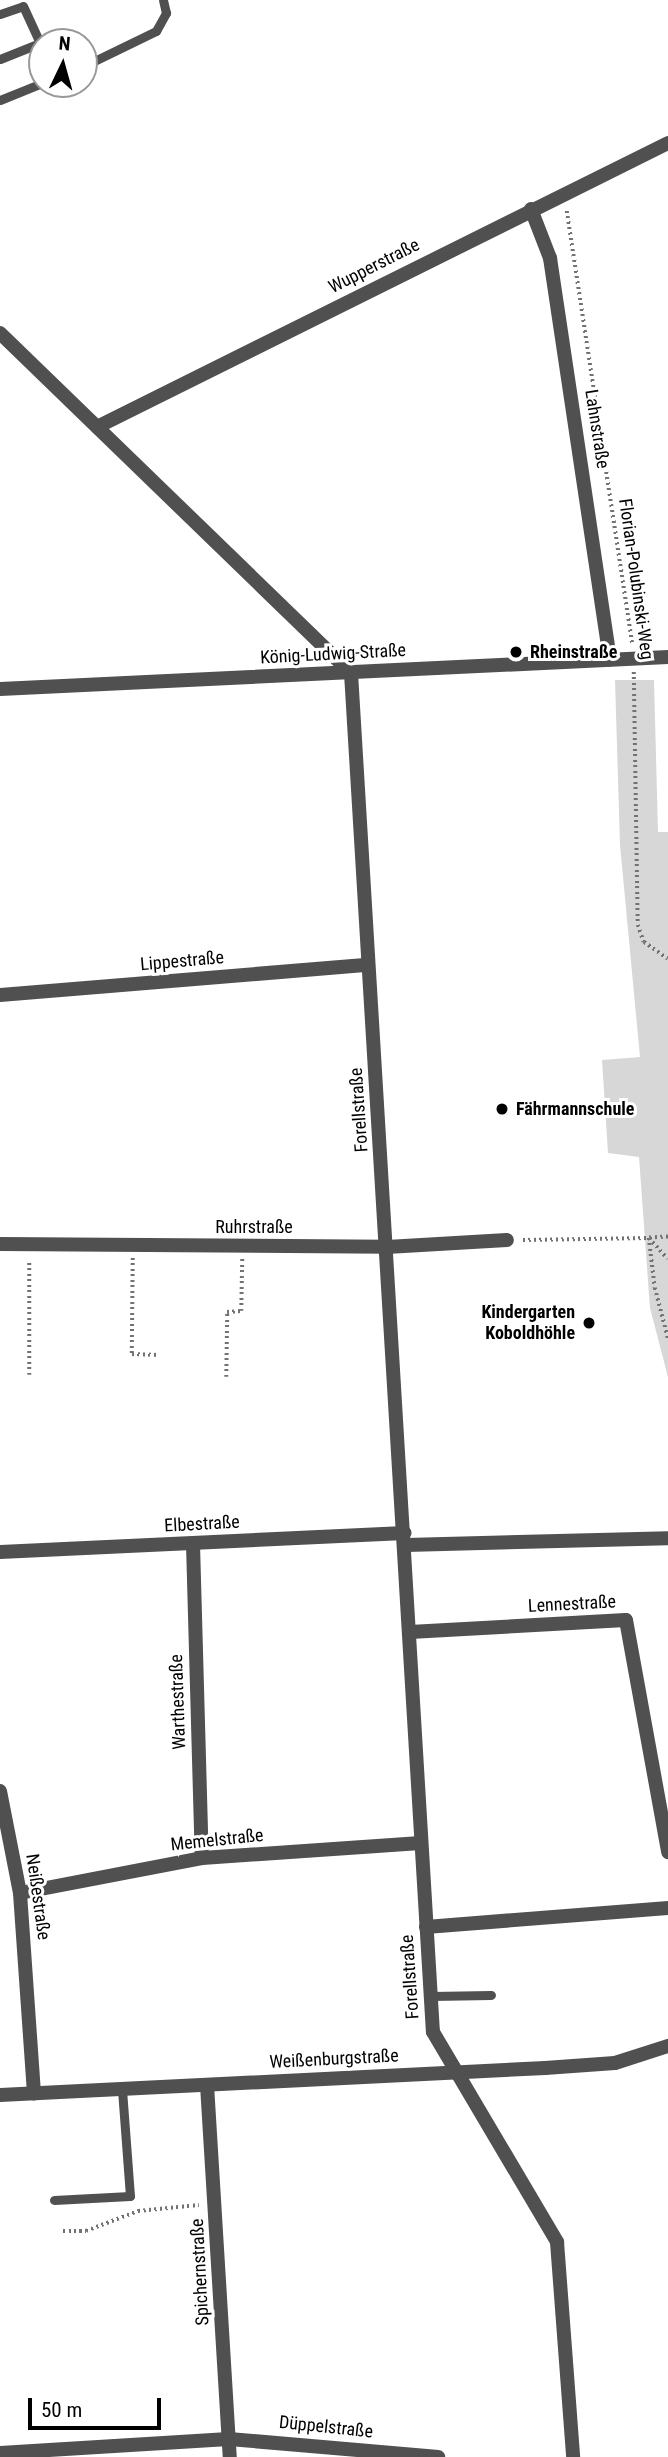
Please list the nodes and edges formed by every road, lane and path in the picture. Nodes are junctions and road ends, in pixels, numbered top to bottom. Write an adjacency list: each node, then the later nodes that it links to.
1 (163, 0): 6 (lane)
2 (0, 14): 3 (lane)
3 (33, 28)
4 (28, 50): 5 (lane)
5 (0, 59)
6 (98, 59)
7 (28, 89): 8 (lane)
8 (0, 100)
9 (668, 143): 10 (street, Wupperstraße)
10 (564, 192): 11 (street, Wupperstraße); 15 (path, Florian-Polubinski-Weg)
11 (531, 209): 13 (street, Wupperstraße); 16 (street, Lahnstraße)
12 (0, 333): 13 (street)
13 (97, 427): 17 (street)
14 (668, 657): 15 (street, König-Ludwig-Straße)
15 (634, 658): 16 (street, König-Ludwig-Straße); 19 (path, Florian-Polubinski-Weg)
16 (610, 660): 17 (street, König-Ludwig-Straße)
17 (351, 673): 18 (street, König-Ludwig-Straße); 20 (street, Forellstraße)
18 (0, 689)
19 (668, 959)
20 (368, 965): 21 (street, Lippestraße); 29 (street, Forellstraße)
21 (0, 995)
22 (668, 1237): 23 (path)
23 (649, 1238): 24 (path); 30 (path); 31 (path)
24 (507, 1240): 29 (street, Ruhrstraße)
25 (0, 1244): 26 (street, Ruhrstraße)
26 (29, 1244): 27 (street, Ruhrstraße); 33 (path)
27 (134, 1245): 28 (street, Ruhrstraße); 32 (path)
28 (242, 1246): 29 (street, Ruhrstraße); 34 (path)
29 (387, 1247): 36 (street, Forellstraße)
30 (668, 1259)
31 (668, 1338)
32 (159, 1354)
33 (29, 1375)
34 (226, 1377)
35 (668, 1538): 36 (street)
36 (405, 1539): 37 (street, Elbestraße); 39 (street, Forellstraße)
37 (193, 1544): 38 (street, Elbestraße); 43 (street, Warthestraße)
38 (0, 1552)
39 (410, 1632): 41 (street, Forellstraße); 42 (street, Lennestraße)
40 (0, 1796): 44 (street, Neißestraße)
41 (420, 1843): 43 (street, Memelstraße); 46 (street, Forellstraße)
42 (668, 1852)
43 (202, 1858): 44 (street, Memelstraße)
44 (20, 1893): 53 (street, Neißestraße)
45 (668, 1908): 46 (street)
46 (426, 1927): 48 (street, Forellstraße)
47 (491, 1995): 48 (lane)
48 (431, 1996): 50 (street, Forellstraße)
49 (668, 2046): 50 (street, Weißenburgstraße)
50 (454, 2071): 51 (street, Weißenburgstraße); 62 (street, Forellstraße)
51 (207, 2085): 52 (street, Weißenburgstraße); 56 (street, Spichernstraße)
52 (122, 2090): 53 (street, Weißenburgstraße); 55 (lane)
53 (34, 2094): 54 (street, Weißenburgstraße)
54 (0, 2095)
55 (54, 2200)
56 (215, 2203): 57 (path); 58 (street, Spichernstraße)
57 (63, 2231)
58 (229, 2439): 59 (street, Düppelstraße); 60 (street, Spichernstraße); 61 (street, Düppelstraße)
59 (0, 2453)
60 (230, 2457)
61 (438, 2457)
62 (573, 2457)

